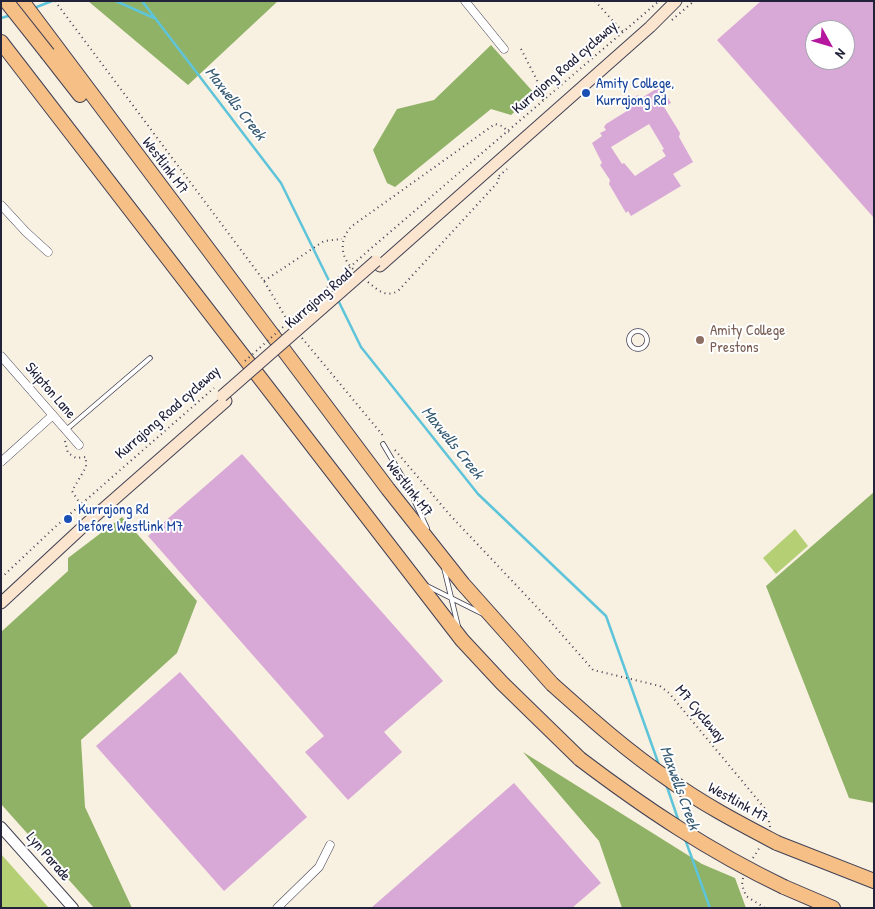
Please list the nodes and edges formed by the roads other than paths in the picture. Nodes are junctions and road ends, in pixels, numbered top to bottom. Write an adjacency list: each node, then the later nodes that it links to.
1 (6, 1): 7 (highway, bridge)
2 (22, 1): 7 (highway)
3 (465, 1): 6 (street)
4 (676, 1): 13 (main road, Kurrajong Road)
5 (2, 47): 20 (highway)
6 (504, 49)
7 (52, 51): 19 (highway, Westlink M7)
8 (1, 205): 9 (street)
9 (48, 252)
10 (634, 348): 10 (lane)
11 (1, 356): 14 (street, Skipton Lane)
12 (150, 358): 15 (lane)
13 (221, 395): 21 (main road, Kurrajong Road); 23 (main road, Kurrajong Road)
14 (53, 415): 15 (street, Skipton Lane); 18 (street)
15 (64, 433): 17 (street, Skipton Lane)
16 (383, 444): 19 (lane)
17 (79, 445)
18 (1, 462)
19 (440, 556): 22 (lane); 24 (highway, Westlink M7)
20 (414, 578): 22 (lane); 25 (highway)
21 (1, 594)
22 (451, 599): 24 (lane); 25 (lane)
23 (1, 603)
24 (492, 618): 28 (highway, Westlink M7, bridge)
25 (462, 640): 31 (highway, bridge)
26 (1, 827): 29 (street, Lyn Parade)
27 (330, 845): 30 (street)
28 (874, 882)
29 (73, 908)
30 (277, 908)
31 (833, 908)

